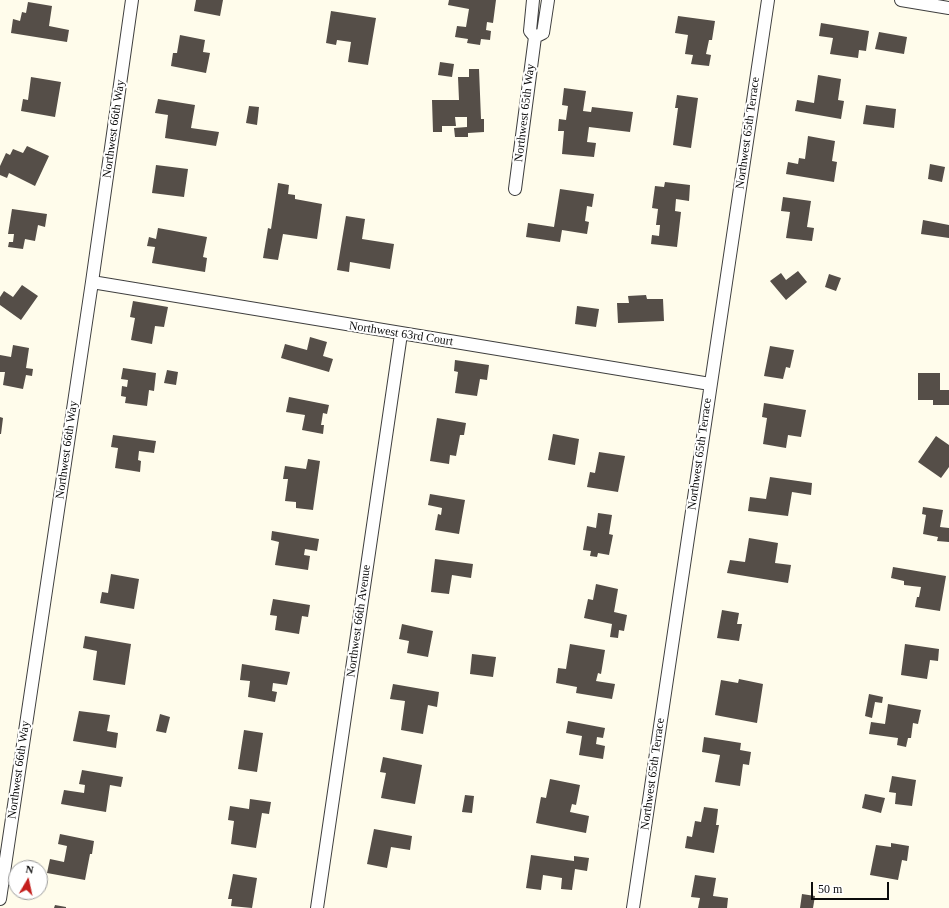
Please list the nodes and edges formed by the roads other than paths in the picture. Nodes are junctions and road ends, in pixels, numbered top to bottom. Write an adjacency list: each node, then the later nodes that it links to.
1 (132, 0): 9 (street, Northwest 66th Way)
2 (768, 0): 11 (street, Northwest 65th Terrace)
3 (901, 0): 6 (street)
4 (533, 2): 5 (street); 7 (street, Northwest 65th Way)
5 (548, 3): 7 (street, Northwest 65th Way)
6 (949, 8)
7 (535, 37): 8 (street, Northwest 65th Way)
8 (515, 189)
9 (92, 282): 10 (street, Northwest 63rd Court); 12 (street, Northwest 66th Way)
10 (401, 334): 11 (street, Northwest 63rd Court); 13 (street, Northwest 66th Avenue)
11 (710, 384): 14 (street, Northwest 65th Terrace)
12 (0, 899)
13 (316, 908)
14 (633, 908)

